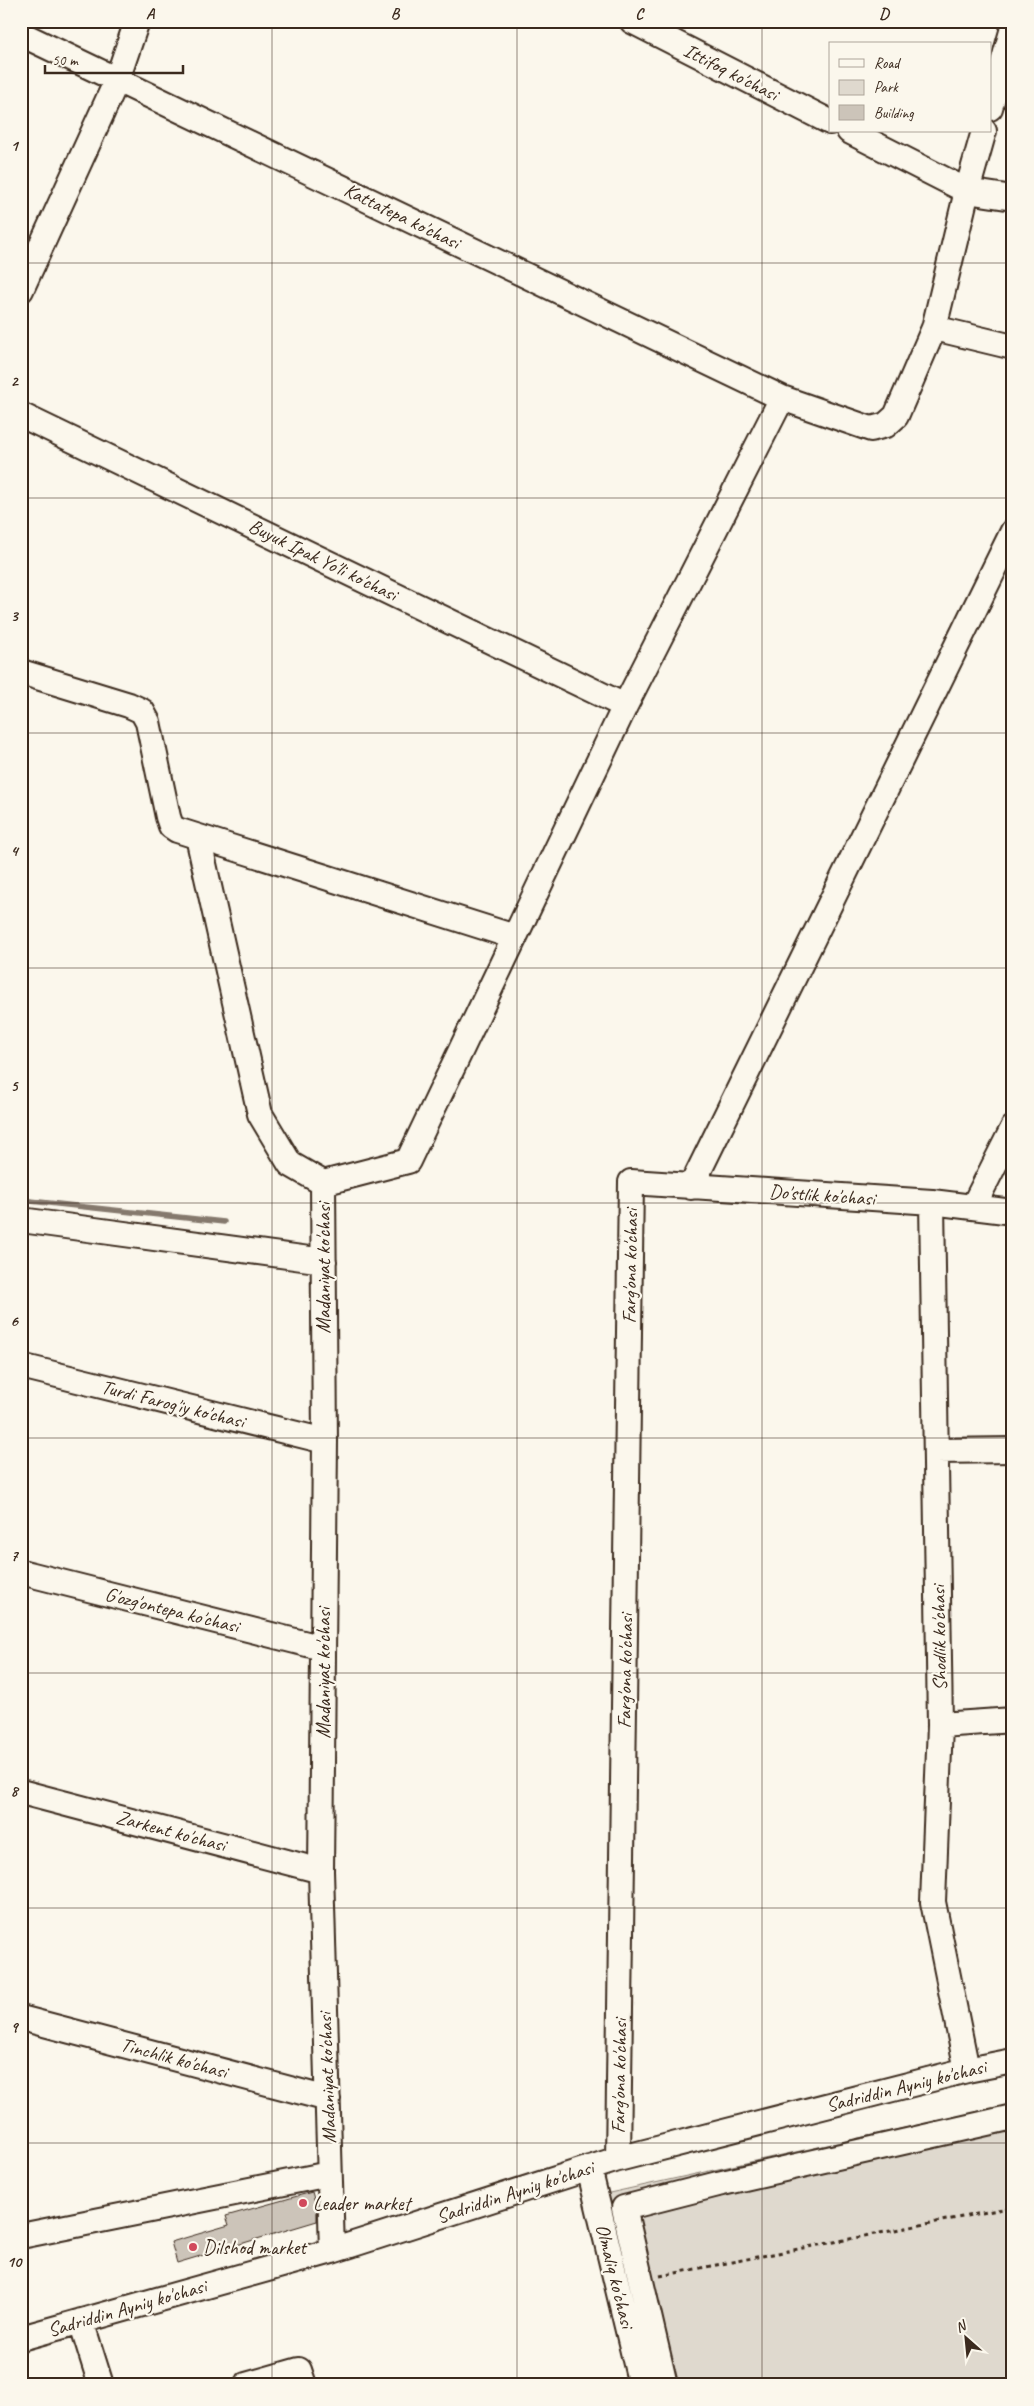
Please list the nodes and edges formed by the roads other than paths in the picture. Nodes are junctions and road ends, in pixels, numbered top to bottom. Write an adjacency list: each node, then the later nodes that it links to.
1 (137, 21): 5 (street)
2 (632, 21): 7 (street, Ittifoq ko'chasi)
3 (1013, 28): 6 (street)
4 (21, 34): 5 (street, Kattatepa ko'chasi)
5 (117, 80): 12 (street); 15 (street, Kattatepa ko'chasi)
6 (992, 101)
7 (829, 121)
8 (851, 132): 10 (street)
9 (984, 132): 10 (street, Kattatepa ko'chasi)
10 (967, 191): 11 (street); 13 (street, Kattatepa ko'chasi)
11 (1013, 198)
12 (21, 290)
13 (934, 328): 14 (street); 15 (street, Kattatepa ko'chasi)
14 (1013, 347)
15 (782, 398): 19 (street)
16 (21, 415): 19 (street, Buyuk Ipak Yo'li ko'chasi)
17 (1013, 532): 25 (street)
18 (21, 672): 20 (street)
19 (625, 706): 21 (street)
20 (198, 837): 21 (street); 24 (street)
21 (515, 937): 24 (street, Madaniyat ko'chasi)
22 (1013, 1128): 27 (street)
23 (631, 1182): 25 (street, Do'stlik ko'chasi); 46 (street, Farg'ona ko'chasi)
24 (323, 1183): 30 (street, Madaniyat ko'chasi)
25 (691, 1187): 26 (street, Do'stlik ko'chasi)
26 (932, 1202): 27 (street, Do'stlik ko'chasi); 34 (street, Shodlik ko'chasi)
27 (973, 1207): 28 (street, Do'stlik ko'chasi)
28 (1013, 1212)
29 (21, 1220): 30 (street)
30 (324, 1261): 32 (street, Madaniyat ko'chasi)
31 (21, 1366): 32 (street, Turdi Farog'iy ko'chasi)
32 (325, 1441): 36 (street, Madaniyat ko'chasi)
33 (1013, 1450): 34 (street)
34 (936, 1451): 38 (street, Shodlik ko'chasi)
35 (21, 1572): 36 (street, G'ozg'ontepa ko'chasi)
36 (323, 1648): 40 (street, Madaniyat ko'chasi)
37 (1013, 1720): 38 (street)
38 (940, 1725): 43 (street, Shodlik ko'chasi)
39 (21, 1792): 40 (street, Zarkent ko'chasi)
40 (321, 1871): 44 (street, Madaniyat ko'chasi)
41 (21, 2018): 44 (street, Tinchlik ko'chasi)
42 (1013, 2061): 43 (street, Sadriddin Ayniy ko'chasi)
43 (967, 2070): 46 (street, Sadriddin Ayniy ko'chasi)
44 (328, 2099): 48 (street, Madaniyat ko'chasi)
45 (1013, 2117): 57 (street)
46 (618, 2159): 47 (street, Sadriddin Ayniy ko'chasi)
47 (589, 2168): 50 (street, Sadriddin Ayniy ko'chasi); 56 (street, Olmaliq ko'chasi)
48 (329, 2174): 49 (street); 50 (street, Madaniyat ko'chasi)
49 (21, 2236)
50 (332, 2251): 51 (street, Sadriddin Ayniy ko'chasi)
51 (81, 2321): 52 (street, Sadriddin Ayniy ko'chasi); 53 (street)
52 (21, 2338)
53 (101, 2385)
54 (246, 2385): 55 (street)
55 (304, 2385)
56 (641, 2385)
57 (665, 2385)

